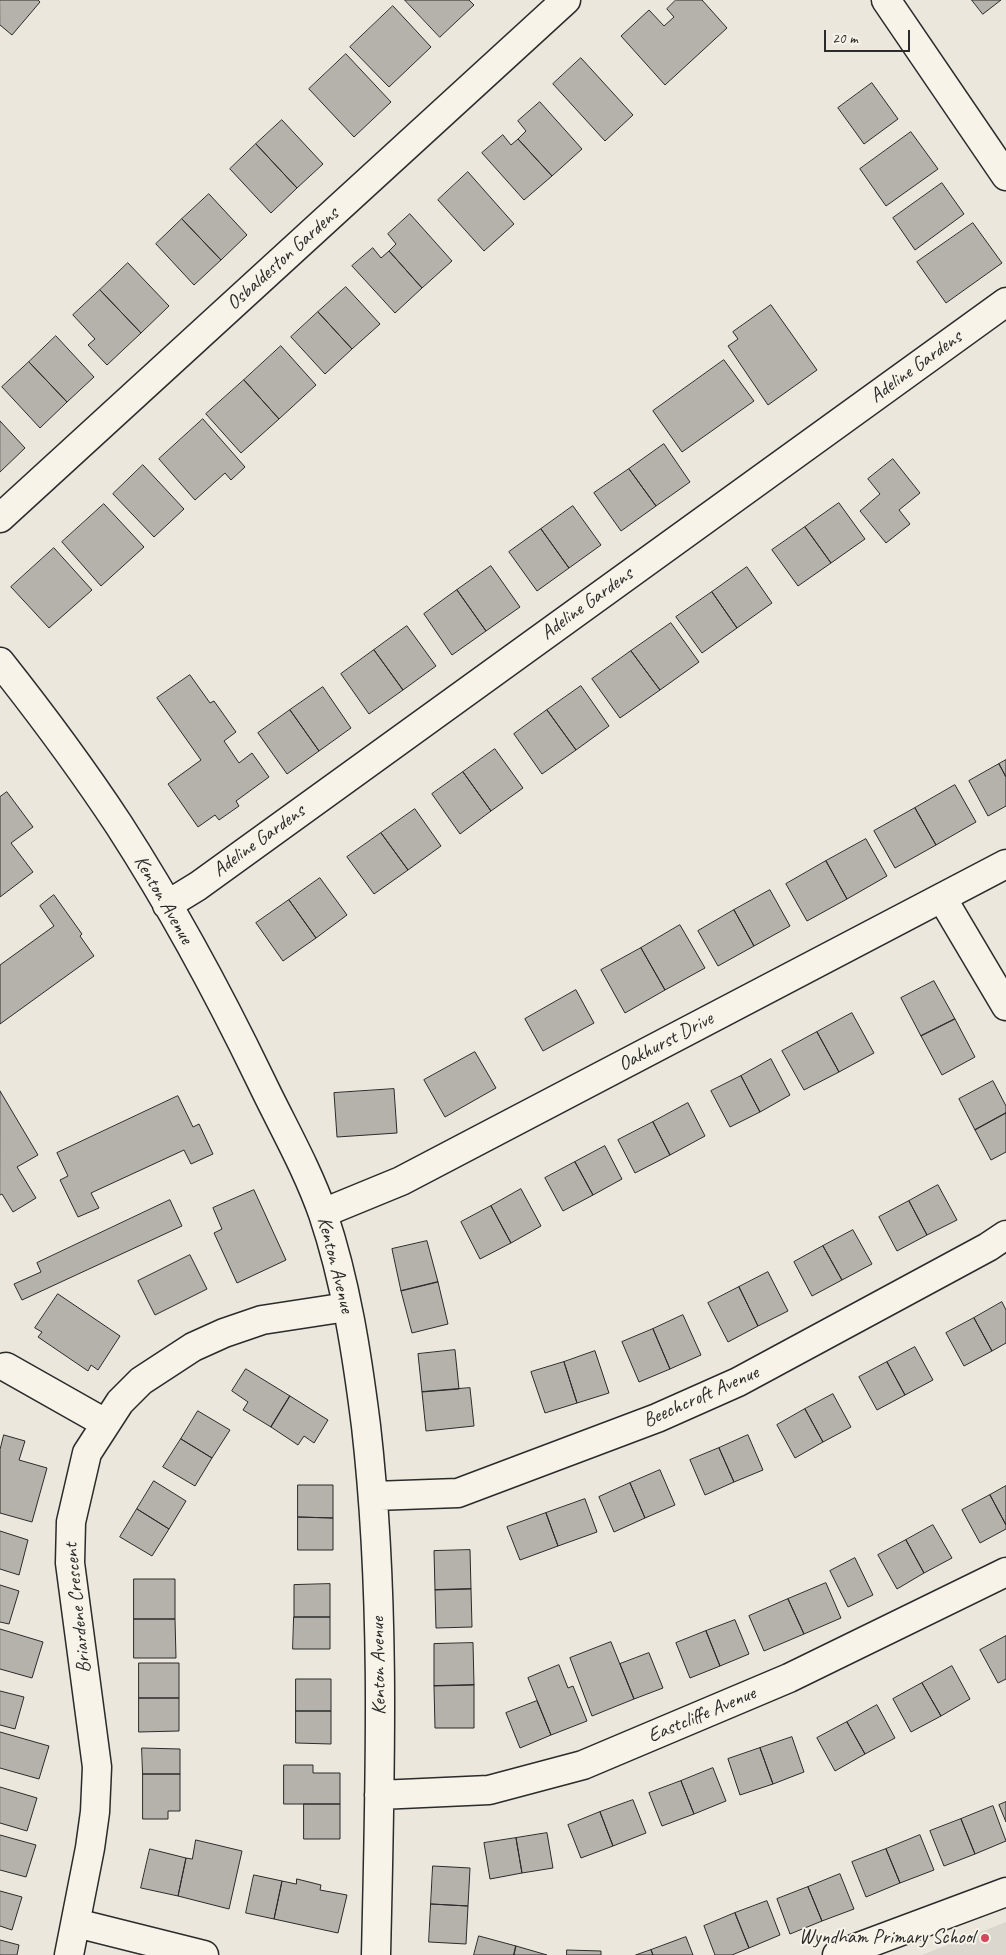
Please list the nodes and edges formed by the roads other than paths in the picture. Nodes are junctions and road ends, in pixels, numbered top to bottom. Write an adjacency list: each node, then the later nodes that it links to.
1 (566, 0): 5 (street, Osbaldeston Gardens)
2 (886, 0): 3 (street)
3 (1006, 176)
4 (1006, 302): 9 (street, Adeline Gardens)
5 (0, 518)
6 (0, 662): 9 (street, Kenton Avenue)
7 (1006, 864): 8 (street, Oakhurst Drive)
8 (942, 898): 10 (street); 11 (street, Oakhurst Drive)
9 (167, 905): 11 (street, Kenton Avenue)
10 (1006, 1006)
11 (323, 1213): 13 (street, Kenton Avenue)
12 (1006, 1235): 16 (street, Beechcroft Avenue)
13 (347, 1307): 15 (street, Briardene Crescent); 16 (street, Kenton Avenue)
14 (6, 1366): 15 (street)
15 (105, 1423): 20 (street, Briardene Crescent)
16 (374, 1496): 18 (street, Kenton Avenue)
17 (1006, 1572): 18 (street, Eastcliffe Avenue)
18 (379, 1795): 23 (street, Kenton Avenue)
19 (1006, 1892): 24 (street)
20 (76, 1923): 21 (street, Briardene Crescent); 22 (street)
21 (68, 1955)
22 (204, 1955)
23 (376, 1955)
24 (837, 1955)

